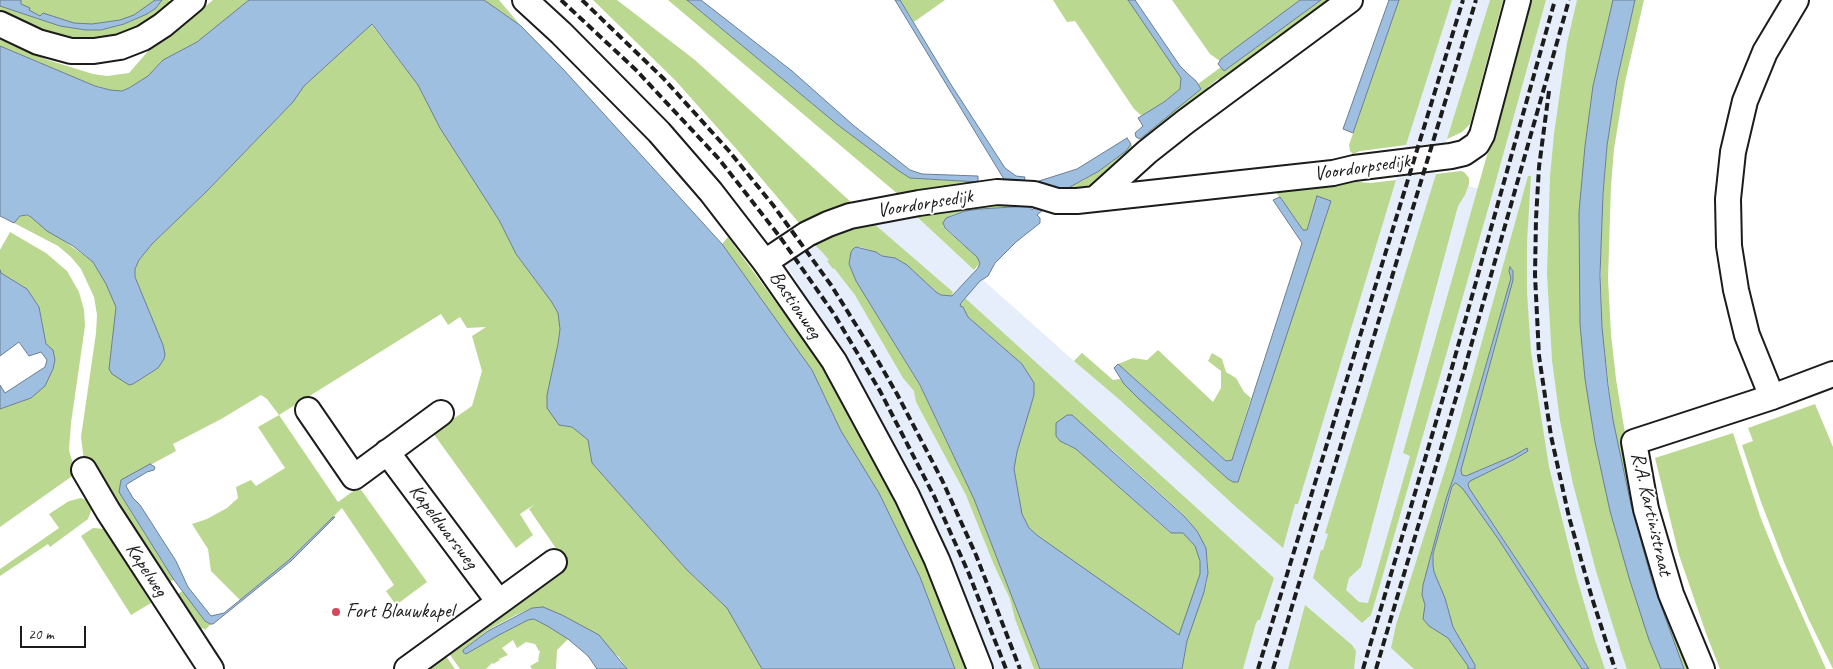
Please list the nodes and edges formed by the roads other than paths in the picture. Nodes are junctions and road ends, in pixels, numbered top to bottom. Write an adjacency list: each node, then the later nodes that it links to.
1 (193, 0): 6 (street)
2 (524, 0): 8 (street, Bastionweg)
3 (1350, 0): 7 (street)
4 (1518, 0): 7 (street, Voordorpsedijk)
5 (1796, 0): 10 (street)
6 (0, 24)
7 (1095, 199): 8 (street, Voordorpsedijk)
8 (766, 262): 19 (street, Bastionweg)
9 (1831, 381): 10 (street, R.A. Kartinistraat)
10 (1772, 397): 20 (street, R.A. Kartinistraat)
11 (308, 410): 13 (street)
12 (441, 413): 13 (street)
13 (387, 452): 16 (street, Kapeldwarsweg)
14 (84, 470): 17 (street, Kapelweg)
15 (554, 562): 16 (street)
16 (499, 602): 18 (street)
17 (211, 669)
18 (407, 669)
19 (980, 669)
20 (1702, 669)

